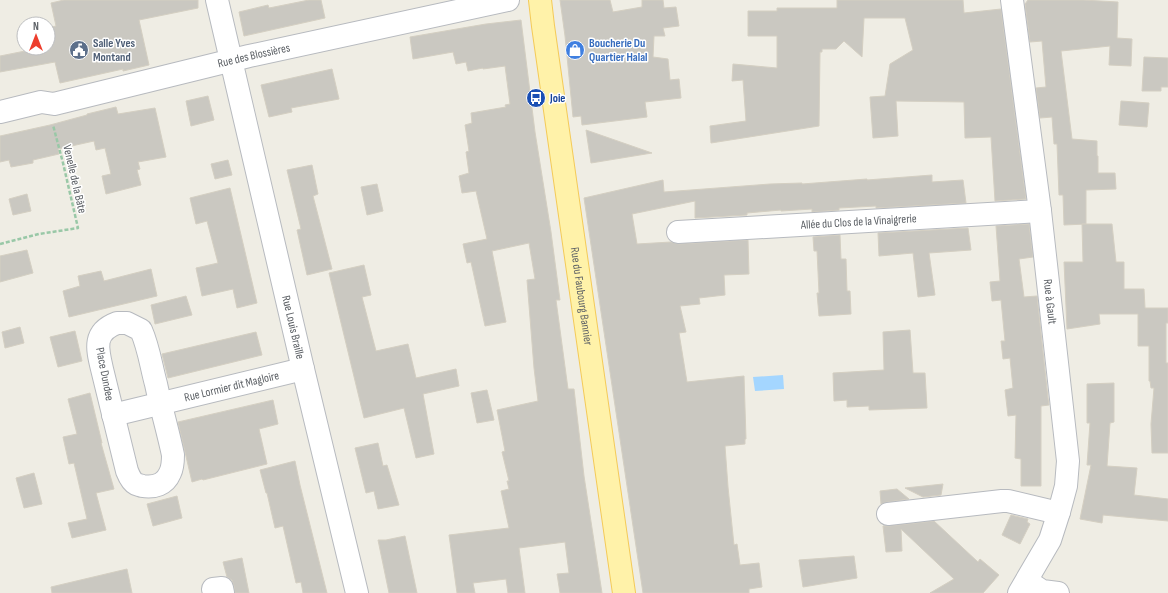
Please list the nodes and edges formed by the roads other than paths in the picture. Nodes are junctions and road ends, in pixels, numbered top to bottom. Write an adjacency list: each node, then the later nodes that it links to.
1 (217, 0): 5 (street, Rue Louis Braille)
2 (508, 0): 5 (street, Rue des Blossières)
3 (540, 0): 16 (main road, Rue du Faubourg Bannier)
4 (1012, 0): 7 (street, Rue à Gault)
5 (231, 60): 6 (street, Rue des Blossières); 9 (street, Rue Louis Braille)
6 (0, 112)
7 (1040, 211): 8 (street, Allée du Clos de la Vinaigrerie); 12 (street, Rue à Gault)
8 (678, 232)
9 (303, 369): 10 (street, Rue Lormier dit Magloire); 15 (street, Rue Louis Braille)
10 (160, 403): 11 (street, Place Dundee); 11 (street, Place Dundee); 11 (street, Place Dundee)
11 (113, 415)
12 (1060, 512): 13 (street); 14 (street, Rue à Gault)
13 (888, 514)
14 (1023, 587): 17 (street)
15 (357, 593)
16 (624, 593)
17 (1058, 593)

